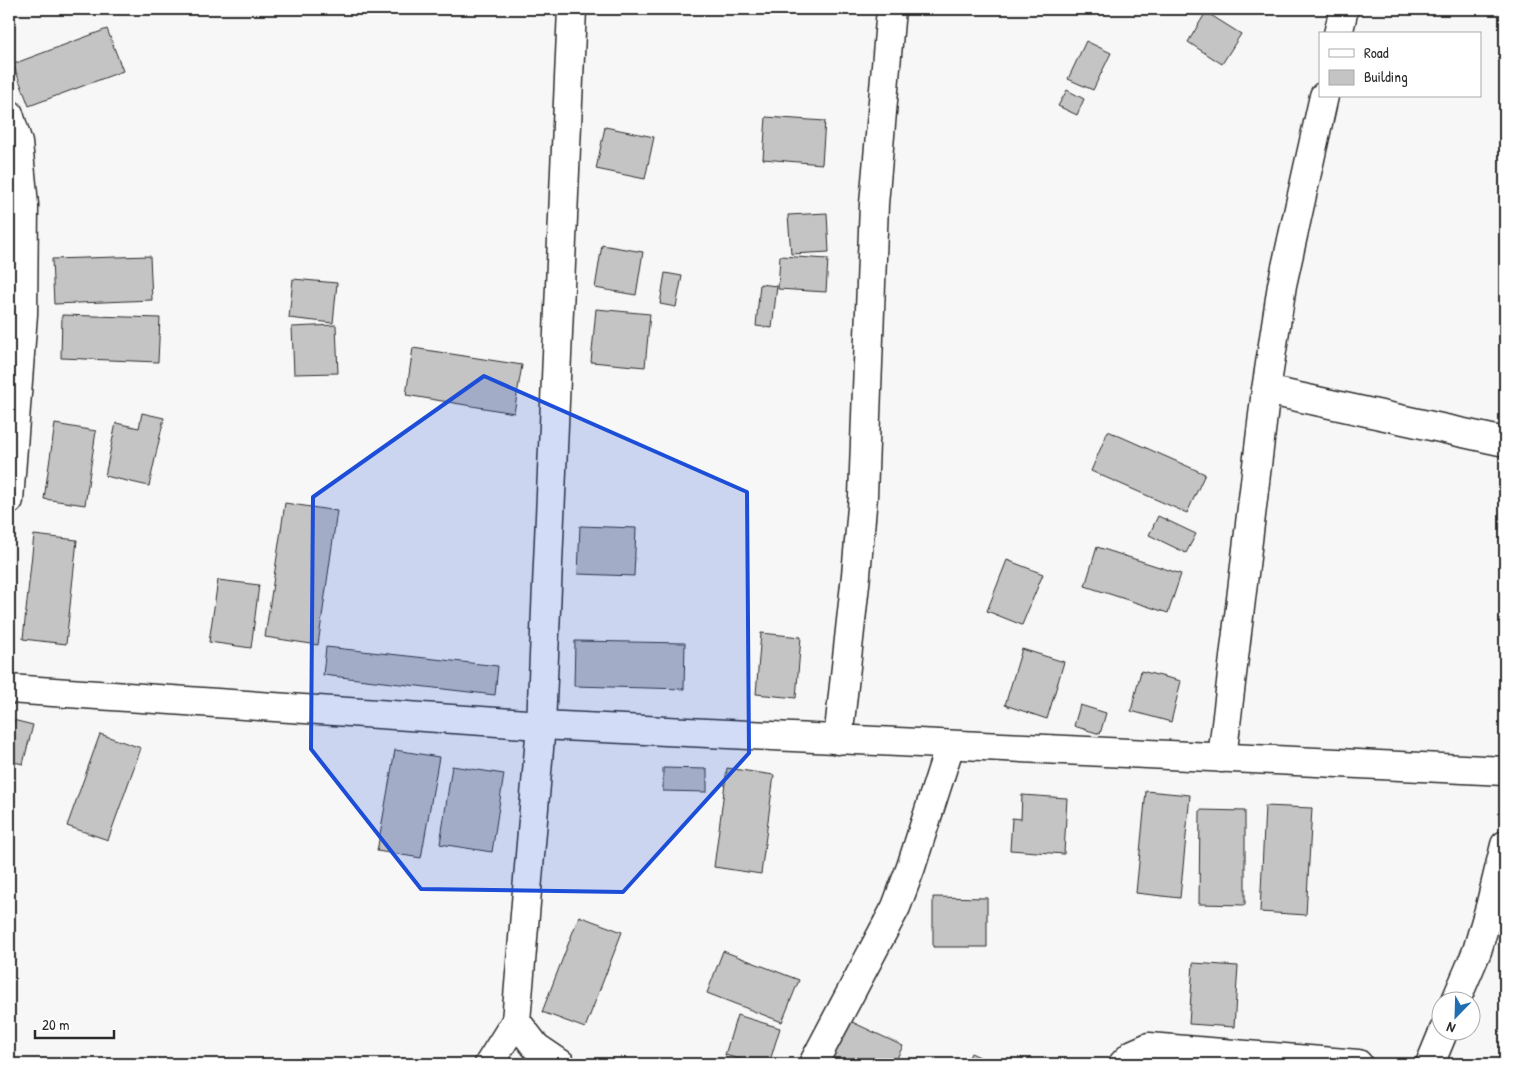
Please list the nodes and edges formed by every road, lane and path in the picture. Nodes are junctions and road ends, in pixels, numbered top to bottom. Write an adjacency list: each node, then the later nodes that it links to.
1 (572, 9): 12 (street)
2 (891, 9): 13 (street)
3 (1344, 9): 4 (street)
4 (1338, 32)
5 (1324, 98): 8 (street)
6 (9, 114): 7 (street)
7 (13, 389): 10 (street)
8 (1266, 390): 9 (street); 15 (street)
9 (1505, 442)
10 (9, 500)
11 (9, 689): 12 (street)
12 (541, 726): 13 (street); 19 (street)
13 (838, 740): 14 (street)
14 (950, 745): 15 (street); 23 (street)
15 (1222, 758): 16 (street)
16 (1505, 771)
17 (1505, 845): 18 (street)
18 (1460, 990)
19 (516, 1021): 21 (street); 22 (street)
20 (1440, 1040): 26 (street)
21 (489, 1064)
22 (560, 1064)
23 (813, 1064)
24 (1122, 1064): 25 (street)
25 (1358, 1064)
26 (1430, 1064)

